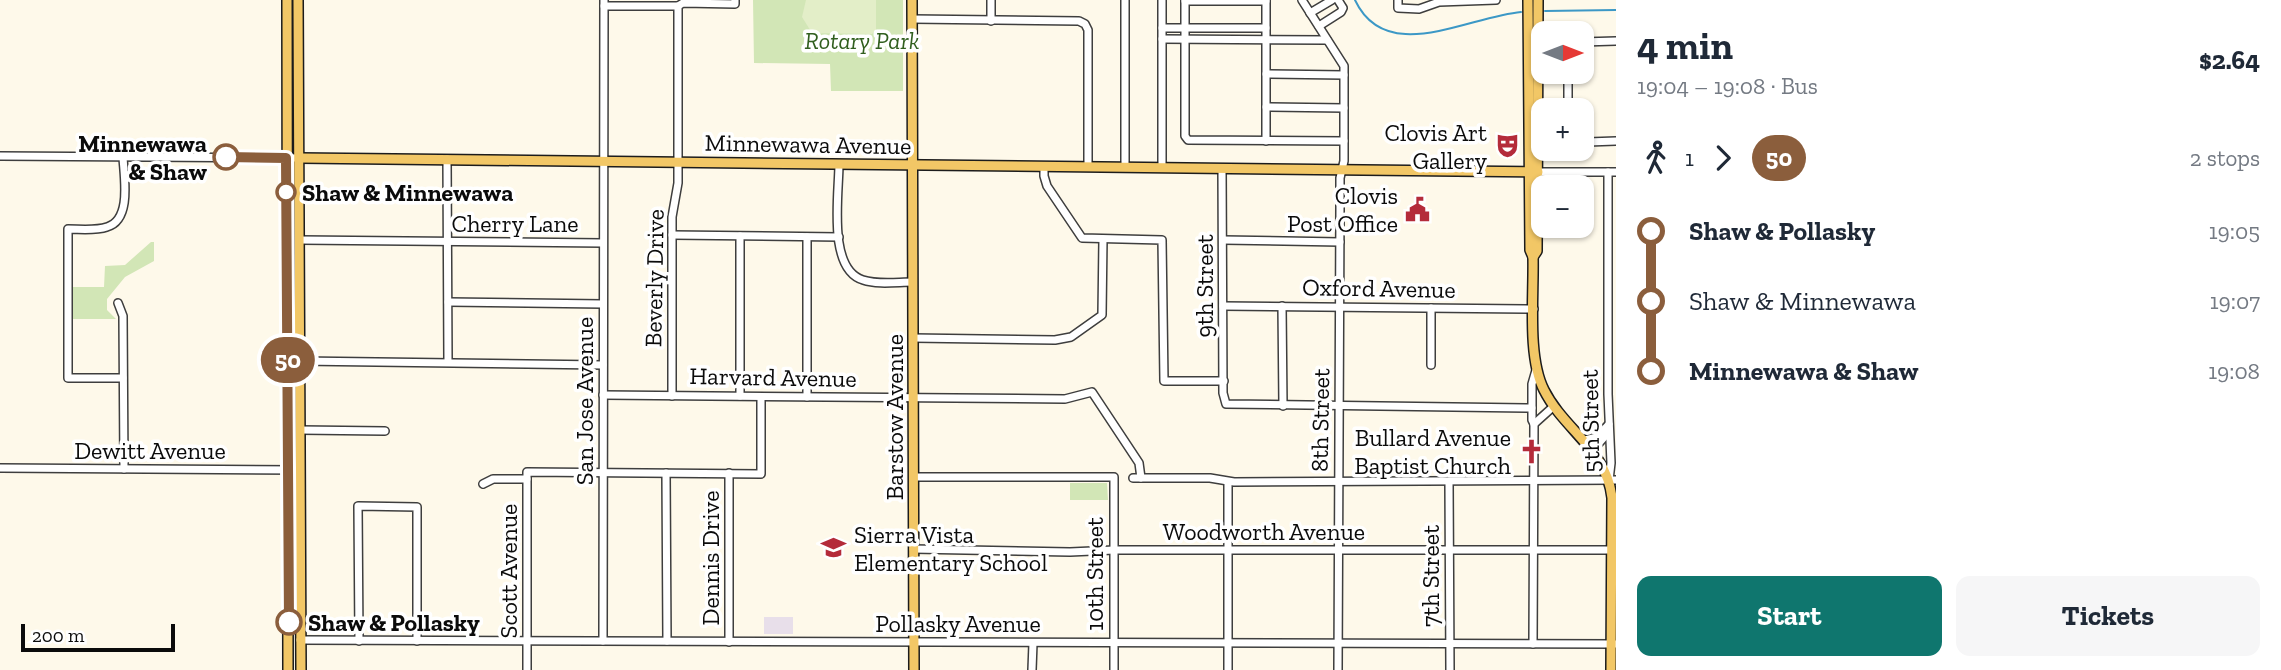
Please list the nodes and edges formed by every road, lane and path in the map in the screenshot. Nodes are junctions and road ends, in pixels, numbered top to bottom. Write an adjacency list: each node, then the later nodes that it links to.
1 (298, 0): 34 (main road)
2 (735, 0): 18 (street)
3 (912, 0): 20 (main road, Barstow Avenue)
4 (990, 0): 21 (street)
5 (1125, 0): 59 (street)
6 (1162, 0): 25 (street)
7 (1185, 0): 16 (street); 27 (street)
8 (1302, 0): 19 (street)
9 (1332, 0): 19 (street)
10 (1338, 0): 24 (street)
11 (1398, 0): 12 (street)
12 (1496, 0)
13 (1529, 0): 22 (main road); 37 (main road)
14 (1538, 0): 23 (main road)
15 (287, 1): 34 (main road); 49 (main road)
16 (1266, 1): 26 (street)
17 (604, 3): 18 (street); 52 (street, San Jose Avenue)
18 (678, 6): 54 (street, Beverly Drive)
19 (1310, 13): 24 (street)
20 (912, 19): 21 (street); 56 (main road, Barstow Avenue)
21 (990, 21): 58 (street)
22 (1531, 21)
23 (1540, 21)
24 (1318, 26): 31 (street)
25 (1162, 28): 27 (street); 28 (street)
26 (1266, 28): 27 (street); 30 (street)
27 (1185, 29): 29 (street)
28 (1162, 39): 29 (street); 60 (street)
29 (1185, 39): 30 (street); 41 (street)
30 (1266, 39): 31 (street); 35 (street)
31 (1327, 40): 36 (street)
32 (1616, 41): 33 (street)
33 (1594, 42)
34 (299, 68): 50 (main road)
35 (1266, 74): 36 (street); 39 (street)
36 (1344, 75): 40 (street, 8th Street)
37 (1528, 93): 38 (main road); 63 (main road)
38 (1532, 98)
39 (1266, 107): 40 (street); 41 (street)
40 (1344, 108): 42 (street, 8th Street)
41 (1266, 141): 42 (street)
42 (1344, 141): 62 (street, 8th Street)
43 (1616, 141): 44 (street)
44 (1594, 142)
45 (0, 150): 47 (street)
46 (0, 156): 47 (street, Minnewawa Avenue)
47 (16, 156): 48 (street, Minnewawa Avenue)
48 (123, 157): 49 (street, Minnewawa Avenue); 93 (street)
49 (286, 158): 50 (street, Minnewawa Avenue); 85 (main road)
50 (300, 158): 51 (main road, Minnewawa Avenue); 70 (main road)
51 (446, 159): 52 (main road, Minnewawa Avenue); 72 (street)
52 (604, 161): 54 (main road, Minnewawa Avenue); 74 (street, San Jose Avenue)
53 (1535, 161): 63 (main road)
54 (678, 162): 55 (main road, Minnewawa Avenue); 65 (street, Beverly Drive)
55 (839, 164): 56 (main road, Minnewawa Avenue); 68 (street)
56 (912, 165): 57 (main road, Minnewawa Avenue); 75 (main road, Barstow Avenue)
57 (1044, 166): 58 (main road, Minnewawa Avenue); 69 (street)
58 (1087, 167): 59 (main road, Minnewawa Avenue)
59 (1125, 167): 60 (main road, Minnewawa Avenue)
60 (1162, 168): 61 (main road, Minnewawa Avenue)
61 (1222, 169): 62 (main road, Minnewawa Avenue); 71 (street, 9th Street)
62 (1342, 170): 63 (main road, Minnewawa Avenue); 73 (street, 8th Street)
63 (1534, 172): 64 (street, Minnewawa Avenue); 83 (main road)
64 (1612, 172): 84 (street, 5th Street)
65 (672, 235): 66 (street); 97 (street, Beverly Drive)
66 (740, 236): 67 (street); 98 (street)
67 (807, 237): 68 (street); 100 (street)
68 (839, 237): 75 (street)
69 (1103, 239): 86 (street); 94 (street)
70 (300, 240): 72 (street, Cherry Lane); 87 (main road)
71 (1223, 240): 73 (street); 79 (street, 9th Street)
72 (447, 241): 74 (street, Cherry Lane); 76 (street)
73 (1340, 242): 81 (street, 8th Street)
74 (603, 243): 78 (street, San Jose Avenue)
75 (913, 282): 86 (main road, Barstow Avenue)
76 (448, 302): 78 (street); 88 (street)
77 (118, 303): 93 (street)
78 (603, 304): 90 (street, San Jose Avenue)
79 (1223, 306): 80 (street, Oxford Avenue); 94 (street, 9th Street)
80 (1282, 306): 81 (street, Oxford Avenue); 102 (street)
81 (1340, 307): 82 (street, Oxford Avenue); 103 (street, 8th Street)
82 (1431, 308): 83 (street, Oxford Avenue); 91 (street)
83 (1534, 309): 92 (main road)
84 (1612, 318): 95 (street, 5th Street)
85 (288, 335): 87 (main road); 89 (main road)
86 (913, 338): 101 (main road, Barstow Avenue)
87 (300, 361): 88 (street); 108 (main road)
88 (448, 362): 90 (street)
89 (288, 365): 108 (main road); 114 (main road)
90 (603, 365): 96 (street, San Jose Avenue)
91 (1431, 365)
92 (1536, 370): 104 (main road); 105 (street)
93 (123, 378): 113 (street)
94 (1224, 382): 102 (street, 9th Street)
95 (1612, 394): 106 (street, 5th Street)
96 (603, 395): 97 (street, Harvard Avenue); 116 (street, San Jose Avenue)
97 (672, 396): 98 (street, Harvard Avenue)
98 (740, 396): 99 (street, Harvard Avenue)
99 (761, 397): 100 (street, Harvard Avenue); 118 (street)
100 (807, 397): 101 (street, Harvard Avenue)
101 (913, 398): 120 (main road, Barstow Avenue); 122 (street, Harvard Avenue)
102 (1283, 405): 103 (street)
103 (1340, 406): 105 (street); 123 (street, 8th Street)
104 (1554, 406): 107 (street); 110 (main road)
105 (1532, 408): 107 (street)
106 (1609, 423): 110 (street); 111 (street); 121 (street, 5th Street)
107 (1534, 424): 125 (street)
108 (300, 430): 109 (street); 115 (main road)
109 (385, 431)
110 (1585, 440): 111 (main road)
111 (1593, 450): 121 (main road)
112 (0, 468): 113 (street, Dewitt Avenue)
113 (124, 469): 114 (street, Dewitt Avenue)
114 (288, 470): 115 (street, Dewitt Avenue); 134 (main road)
115 (300, 470): 135 (main road)
116 (603, 473): 117 (street); 119 (street); 140 (street, San Jose Avenue)
117 (666, 473): 118 (street); 141 (street)
118 (729, 474): 142 (street, Dennis Drive)
119 (527, 476): 126 (street); 139 (street, Scott Avenue)
120 (913, 477): 127 (main road, Barstow Avenue); 128 (street, 10th Street)
121 (1612, 480): 125 (street); 132 (main road, 5th Street)
122 (1228, 482): 123 (street); 133 (street)
123 (1338, 482): 124 (street); 129 (street, 8th Street)
124 (1449, 482): 125 (street); 130 (street, 7th Street)
125 (1534, 482): 131 (street)
126 (482, 484)
127 (913, 549): 128 (street, Woodworth Avenue); 143 (main road, Barstow Avenue)
128 (1114, 550): 133 (street, Woodworth Avenue); 145 (street, 10th Street)
129 (1338, 550): 130 (street, Woodworth Avenue); 133 (street, Woodworth Avenue); 146 (street, 8th Street)
130 (1450, 550): 131 (street, Woodworth Avenue); 148 (street, 7th Street)
131 (1534, 550): 132 (street, Woodworth Avenue); 149 (street)
132 (1614, 550): 150 (main road, 5th Street)
133 (1228, 551): 147 (street)
134 (289, 583): 135 (main road); 137 (main road)
135 (300, 640): 136 (street, Pollasky Avenue); 153 (main road)
136 (359, 640): 138 (street, Pollasky Avenue); 138 (street)
137 (289, 641): 151 (main road); 152 (main road)
138 (417, 641): 139 (street, Pollasky Avenue)
139 (527, 641): 140 (street, Pollasky Avenue); 154 (street, Scott Avenue)
140 (603, 641): 141 (street, Pollasky Avenue)
141 (667, 642): 142 (street, Pollasky Avenue)
142 (729, 642): 143 (street, Pollasky Avenue)
143 (914, 642): 144 (street, Pollasky Avenue); 155 (main road, Barstow Avenue)
144 (1033, 643): 145 (street, Pollasky Avenue); 156 (street)
145 (1114, 643): 147 (street, Pollasky Avenue); 157 (street, 10th Street)
146 (1338, 643): 147 (street, Pollasky Avenue); 148 (street, Pollasky Avenue); 159 (street, 8th Street)
147 (1228, 644): 158 (street)
148 (1450, 644): 149 (street, Pollasky Avenue); 160 (street, 7th Street)
149 (1534, 644): 150 (street, Pollasky Avenue)
150 (1614, 644): 161 (main road, 5th Street)
151 (288, 670)
152 (295, 670)
153 (301, 670)
154 (527, 670)
155 (914, 670)
156 (1032, 670)
157 (1114, 670)
158 (1228, 670)
159 (1338, 670)
160 (1450, 670)
161 (1612, 670)

